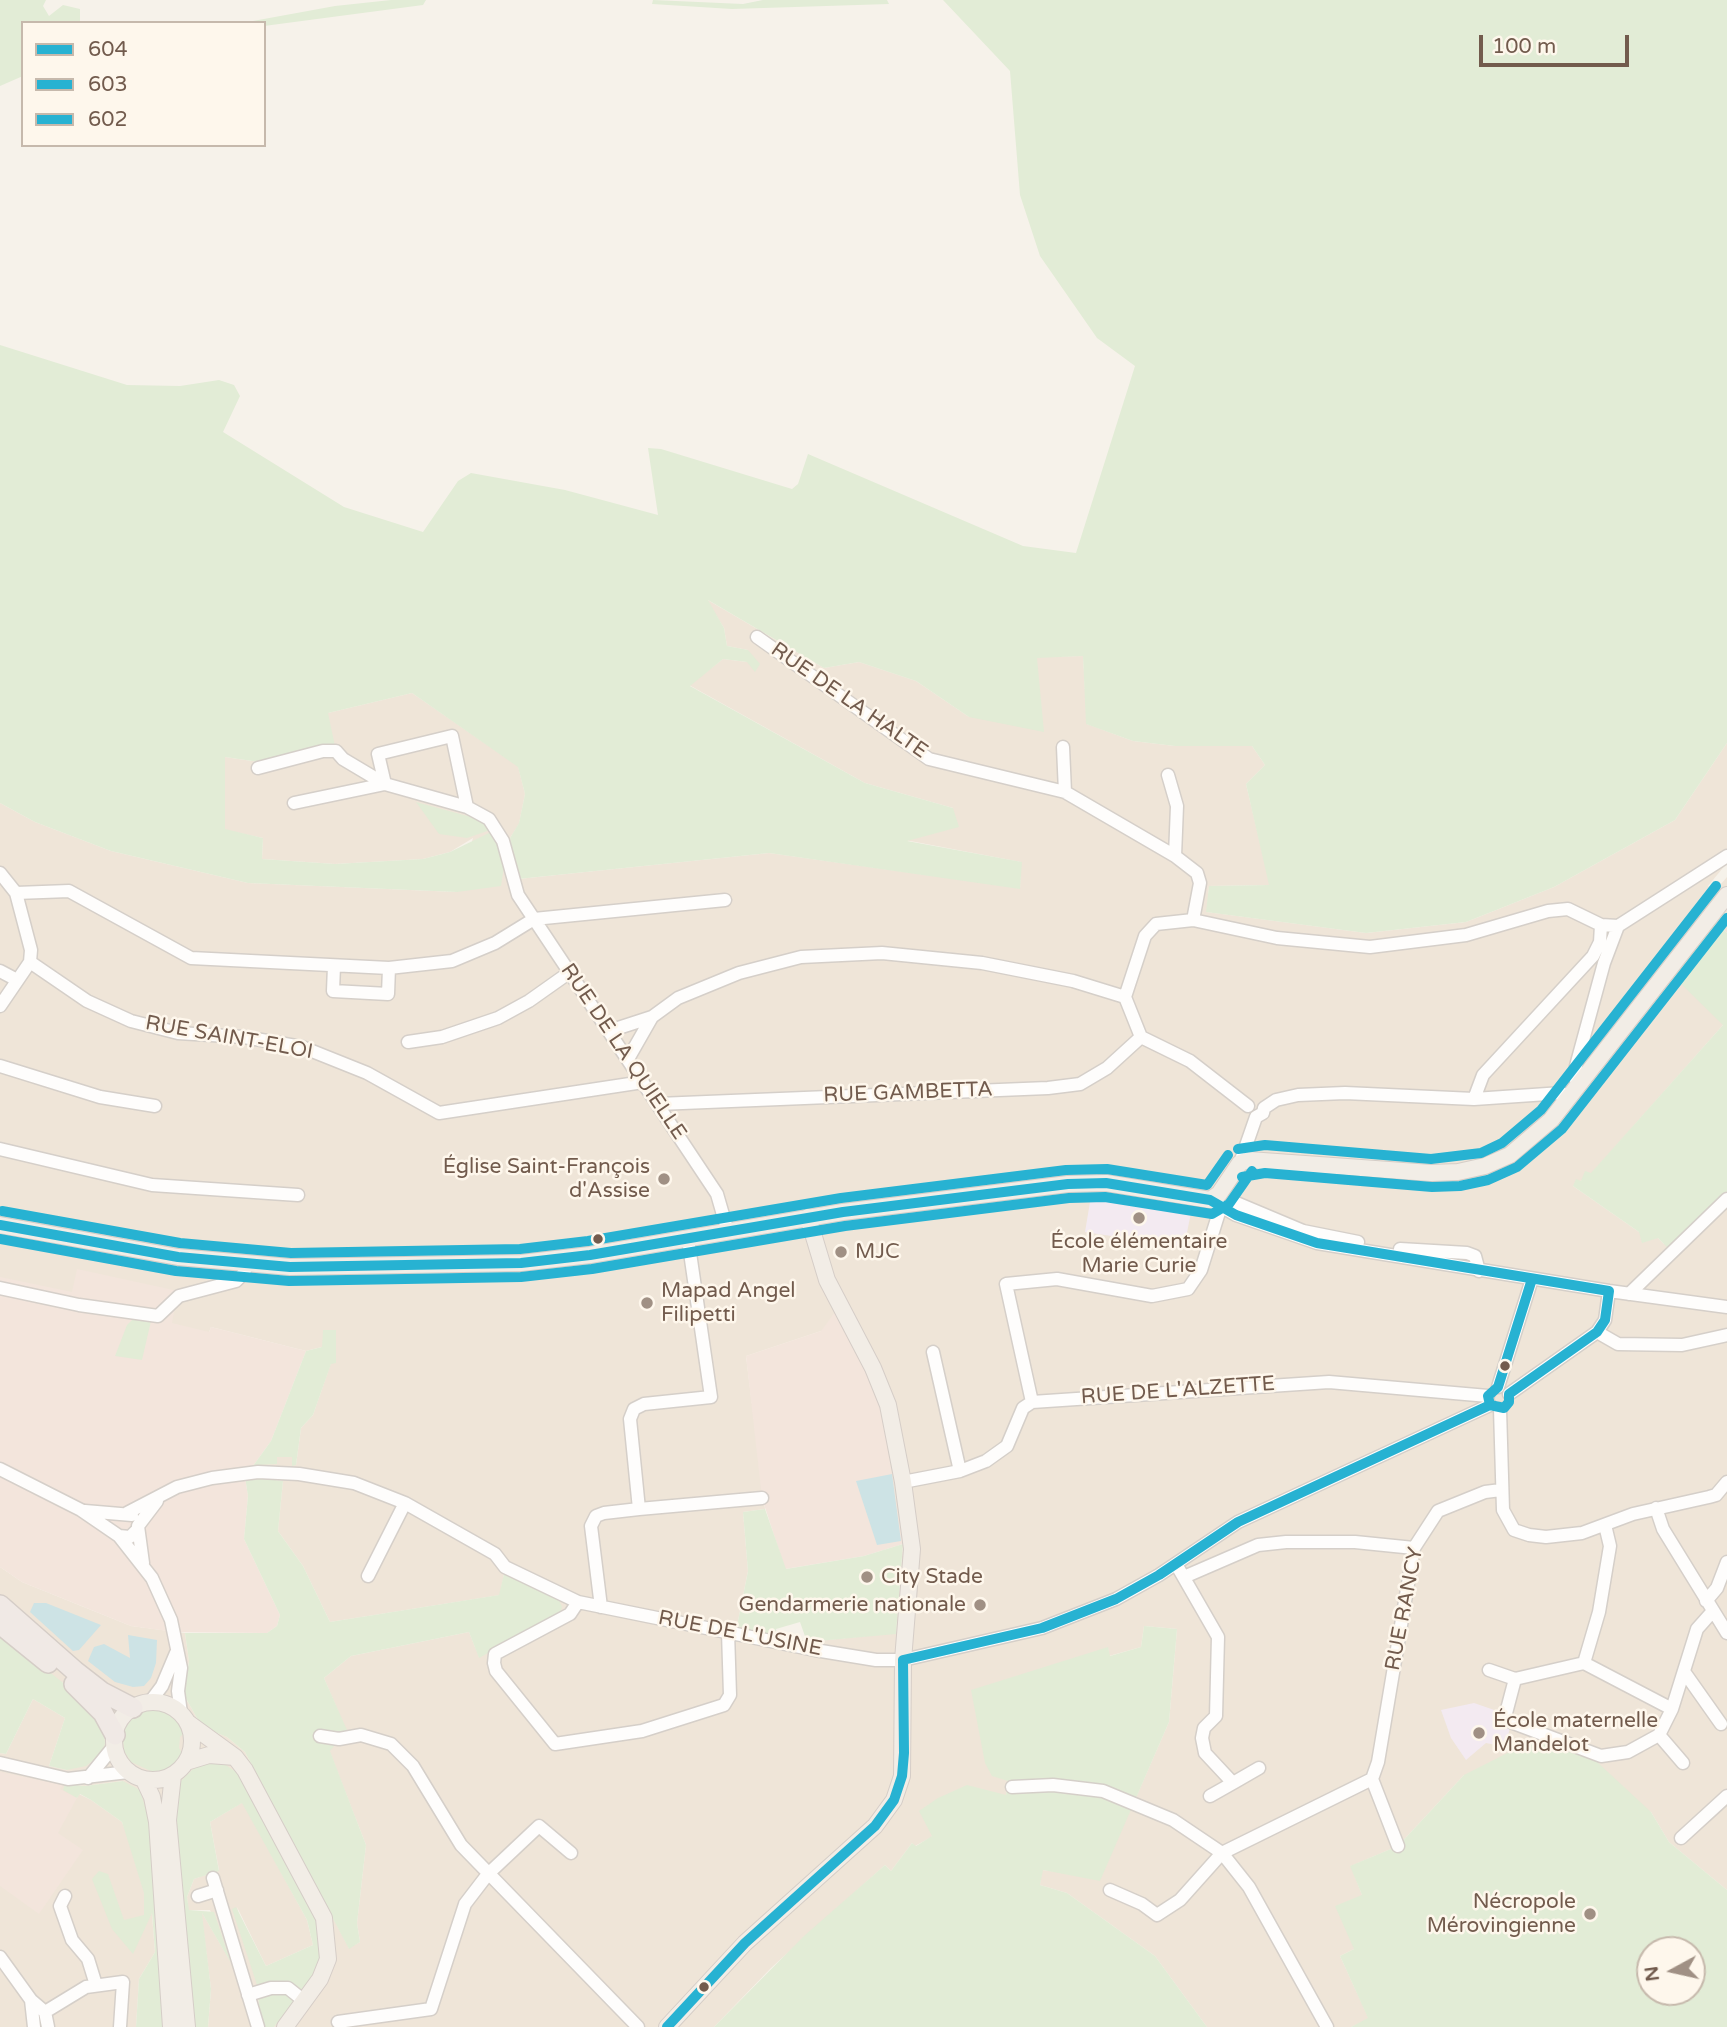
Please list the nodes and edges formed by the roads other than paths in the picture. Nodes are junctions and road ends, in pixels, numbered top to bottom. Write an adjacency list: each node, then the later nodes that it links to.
1 (757, 637): 6 (street, RUE DE LA HALTE)
2 (1063, 747): 6 (street)
3 (258, 768): 5 (street, RUE DE LA QUIELLE)
4 (1168, 775): 9 (street)
5 (385, 783): 7 (street); 8 (street, RUE DE LA QUIELLE); 8 (street)
6 (1065, 792): 9 (street, RUE DE LA HALTE)
7 (294, 803)
8 (467, 807): 15 (street, RUE DE LA QUIELLE)
9 (1175, 856): 16 (street, RUE DE LA HALTE)
10 (1727, 856): 18 (street)
11 (0, 873): 12 (street)
12 (16, 892): 20 (street); 21 (street)
13 (1727, 895): 35 (main road)
14 (725, 900): 15 (street)
15 (534, 919): 22 (street); 24 (street, RUE DE LA QUIELLE)
16 (1193, 920): 17 (street); 26 (street)
17 (1601, 925): 18 (street); 19 (street)
18 (1619, 926): 19 (street)
19 (1599, 958): 35 (street); 37 (street)
20 (30, 962): 25 (street); 34 (street, RUE SAINT-ELOI)
21 (334, 966): 22 (street); 22 (street)
22 (389, 968)
23 (0, 971): 25 (street)
24 (570, 972): 29 (street, RUE DE LA QUIELLE); 31 (street)
25 (17, 980): 27 (street)
26 (1125, 997): 28 (street); 30 (street)
27 (0, 1006)
28 (652, 1017): 29 (street); 32 (street)
29 (609, 1031): 32 (street, RUE DE LA QUIELLE)
30 (1141, 1037): 38 (street, RUE GAMBETTA); 40 (street)
31 (408, 1042)
32 (628, 1059): 34 (street, RUE DE LA QUIELLE)
33 (0, 1066): 39 (street)
34 (643, 1082): 38 (street, RUE DE LA QUIELLE)
35 (1579, 1083): 36 (main road)
36 (1567, 1098): 37 (street); 42 (main road)
37 (1474, 1099): 40 (street)
38 (657, 1104): 48 (street, RUE DE LA QUIELLE)
39 (155, 1106)
40 (1260, 1112): 42 (street)
41 (0, 1149): 43 (street)
42 (1240, 1163): 45 (main road)
43 (298, 1195)
44 (1727, 1199): 54 (street)
45 (1224, 1205): 46 (main road); 51 (street); 60 (street)
46 (808, 1217): 48 (main road); 64 (main road)
47 (0, 1225): 50 (main road)
48 (728, 1231): 49 (main road)
49 (688, 1239): 50 (main road); 71 (street)
50 (247, 1264): 52 (street)
51 (1532, 1279): 53 (street); 59 (street)
52 (0, 1288)
53 (1609, 1292): 54 (street); 56 (street)
54 (1629, 1294): 55 (street)
55 (1727, 1307)
56 (1597, 1332): 57 (street); 59 (street, RUE DE L'USINE)
57 (1727, 1335)
58 (933, 1352): 63 (street)
59 (1503, 1390): 61 (street, RUE DE L'USINE); 61 (street)
60 (1032, 1402): 61 (street, RUE DE L'ALZETTE); 63 (street)
61 (1493, 1404): 66 (street); 77 (street, RUE DE L'USINE)
62 (0, 1469): 72 (street)
63 (960, 1471): 64 (street)
64 (903, 1482): 93 (main road)
65 (1725, 1488): 70 (street)
66 (1501, 1490): 74 (street); 78 (street, RUE RANCY)
67 (161, 1495): 69 (street, RUE DE L'USINE); 73 (street, RUE DE L'USINE); 75 (street)
68 (762, 1499): 71 (street)
69 (405, 1503): 83 (street); 85 (street, RUE DE L'USINE)
70 (1656, 1508): 74 (street); 87 (street)
71 (639, 1509): 88 (street)
72 (81, 1510): 73 (street); 76 (street)
73 (125, 1513): 75 (street); 76 (street)
74 (1605, 1525): 94 (street)
75 (138, 1528): 76 (street); 82 (street)
76 (118, 1535): 82 (street)
77 (1199, 1548): 80 (street, RUE DE L'USINE); 81 (street)
78 (1414, 1548): 81 (street); 113 (street, RUE RANCY)
79 (1727, 1562): 87 (street)
80 (1176, 1564): 84 (street); 93 (street, RUE DE L'USINE)
81 (1209, 1564): 84 (street)
82 (144, 1568): 92 (street)
83 (368, 1576)
84 (1184, 1577): 115 (street)
85 (578, 1602): 88 (street, RUE DE L'USINE); 91 (street)
86 (0, 1605): 98 (highway)
87 (1710, 1606): 90 (street); 96 (street)
88 (601, 1607): 91 (street, RUE DE L'USINE)
89 (0, 1624): 104 (highway)
90 (1726, 1627)
91 (728, 1632): 93 (street, RUE DE L'USINE)
92 (178, 1646): 98 (street); 100 (street)
93 (903, 1660): 142 (main road)
94 (1584, 1663): 97 (street); 99 (street)
95 (1489, 1670): 97 (street)
96 (1685, 1673): 99 (street); 101 (street)
97 (1515, 1679): 102 (street)
98 (141, 1705): 100 (main road); 104 (main road)
99 (1672, 1709): 102 (street)
100 (184, 1718): 105 (main road); 106 (main road)
101 (1721, 1724)
102 (1659, 1735): 108 (street)
103 (320, 1736): 123 (street)
104 (114, 1741): 110 (main road); 112 (street)
105 (234, 1757): 106 (main road); 131 (main road)
106 (186, 1762): 111 (main road)
107 (0, 1763): 112 (street)
108 (1683, 1763)
109 (1259, 1768): 115 (street)
110 (128, 1772): 112 (street); 114 (main road)
111 (173, 1775): 114 (main road); 138 (main road)
112 (88, 1778)
113 (1372, 1779): 120 (street); 122 (street)
114 (144, 1780): 137 (main road)
115 (1233, 1783): 117 (street)
116 (1012, 1787): 122 (street)
117 (1210, 1796)
118 (1727, 1796): 119 (street)
119 (1681, 1838)
120 (1398, 1846)
121 (570, 1853): 123 (street)
122 (1222, 1853): 124 (street); 143 (street)
123 (488, 1874): 133 (street); 141 (street)
124 (1110, 1889)
125 (65, 1896): 128 (street)
126 (198, 1896): 129 (street)
127 (0, 1957): 130 (street)
128 (96, 1985): 132 (street); 136 (street)
129 (248, 1995): 131 (street); 139 (street)
130 (31, 2000): 132 (street); 134 (street)
131 (303, 2000): 140 (main road)
132 (45, 2012): 135 (street)
133 (338, 2022)
134 (34, 2027)
135 (48, 2027)
136 (120, 2027)
137 (171, 2027)
138 (187, 2027)
139 (258, 2027)
140 (285, 2027)
141 (638, 2027)
142 (667, 2027)
143 (1327, 2027)

